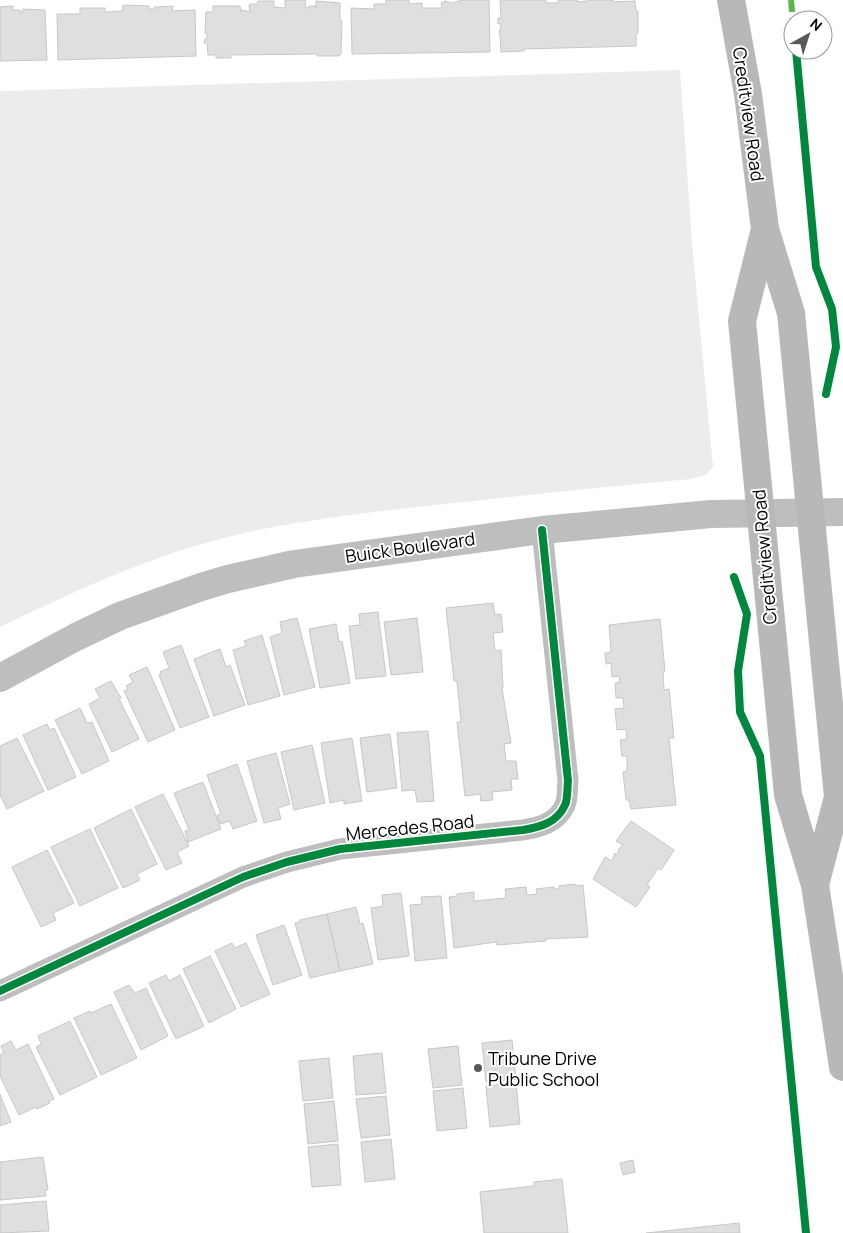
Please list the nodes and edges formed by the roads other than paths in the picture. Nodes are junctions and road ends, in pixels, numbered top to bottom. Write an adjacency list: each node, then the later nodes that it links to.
1 (732, 0): 2 (main road, Creditview Road)
2 (765, 229): 4 (main road, Creditview Road); 5 (main road, Creditview Road)
3 (843, 512): 5 (street, Buick Boulevard)
4 (760, 513): 5 (street, Buick Boulevard); 6 (street, Buick Boulevard); 8 (main road, Creditview Road)
5 (810, 513): 8 (main road, Creditview Road)
6 (542, 530): 7 (street, Buick Boulevard); 9 (street, Mercedes Road)
7 (0, 678)
8 (816, 885): 10 (main road, Creditview Road)
9 (0, 991)
10 (843, 1067)

